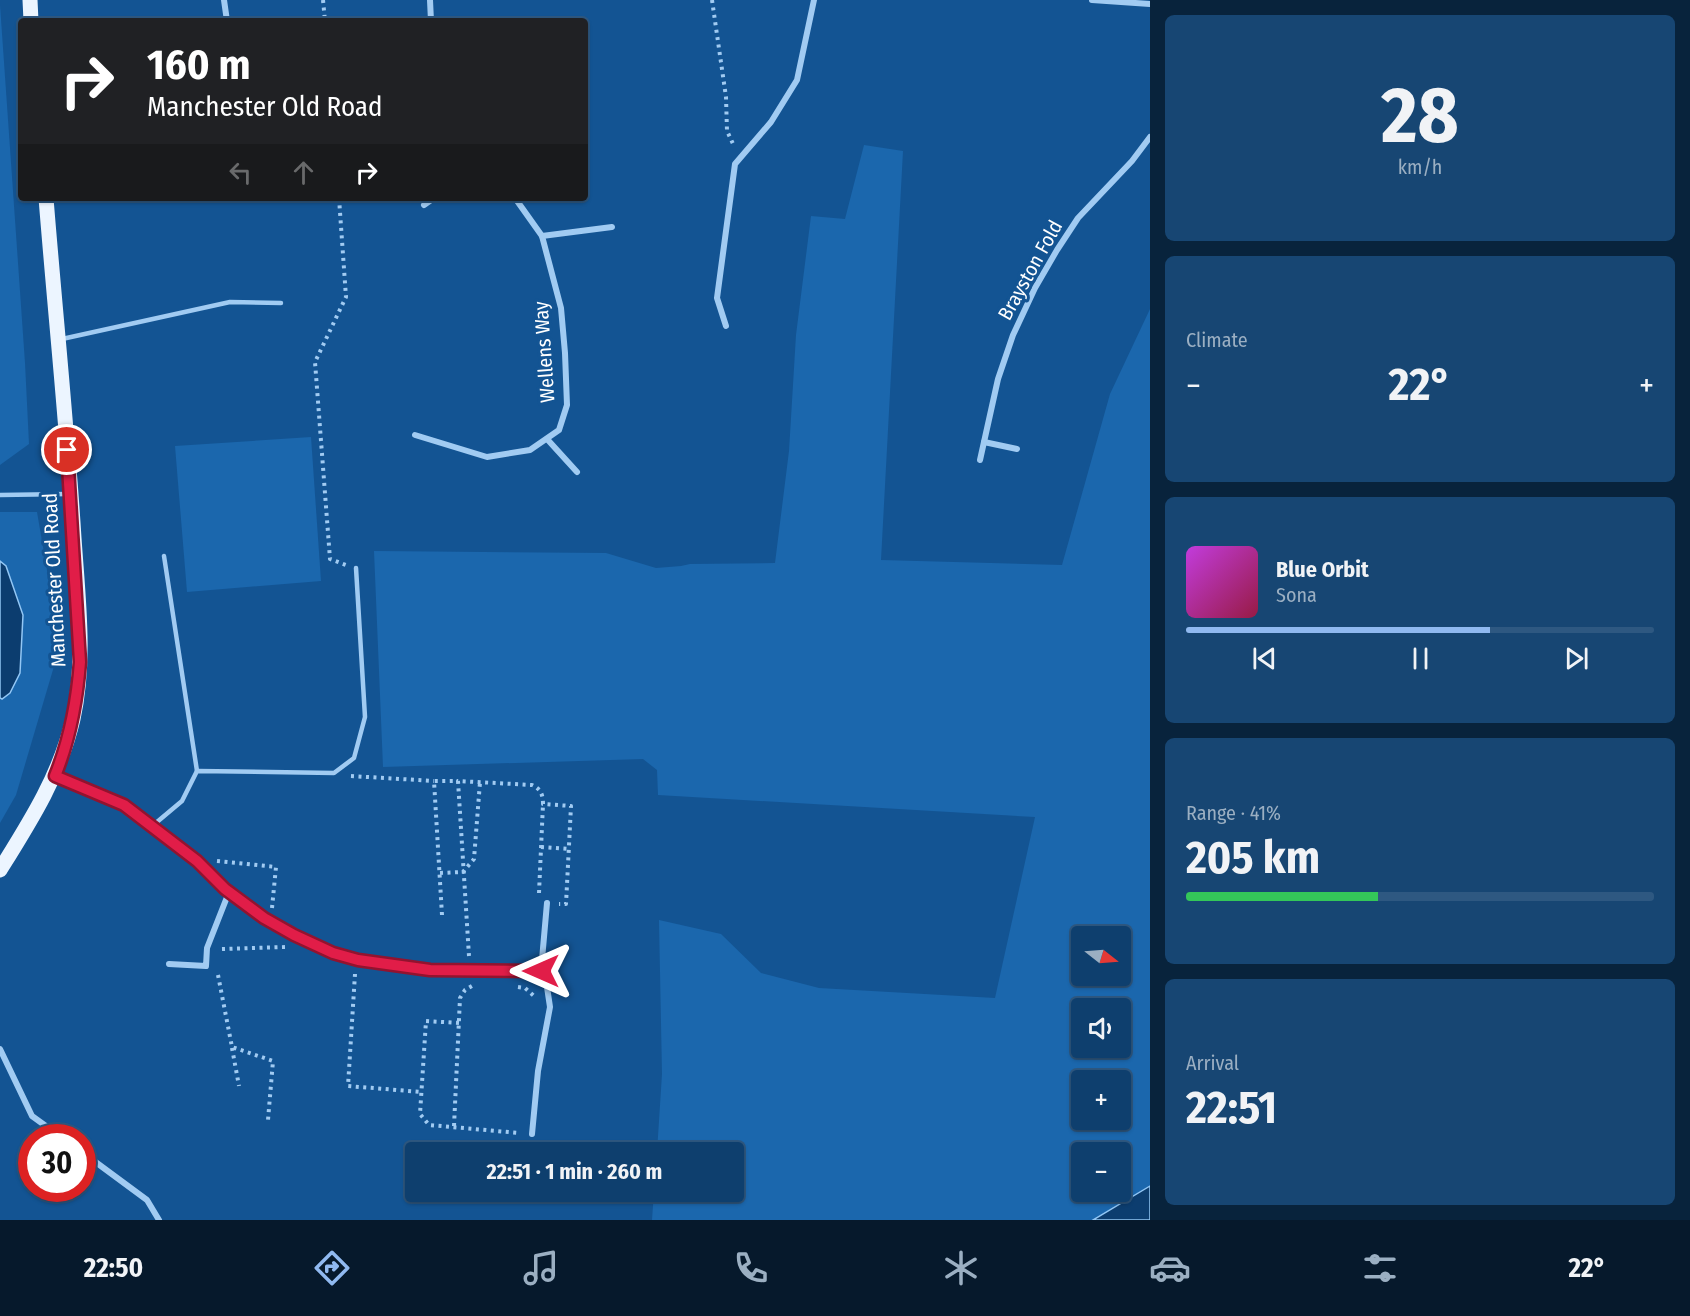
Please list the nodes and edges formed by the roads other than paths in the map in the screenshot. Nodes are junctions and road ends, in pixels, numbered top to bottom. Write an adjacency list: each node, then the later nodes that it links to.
1 (30, 0): 7 (main road)
2 (224, 0): 8 (street)
3 (430, 0): 9 (street)
4 (814, 0): 18 (street)
5 (1092, 0): 6 (street)
6 (1150, 4)
7 (32, 18)
8 (227, 18)
9 (431, 18)
10 (1150, 137): 22 (street, Brayston Fold)
11 (46, 201): 19 (main road, Manchester Old Road)
12 (430, 201): 14 (street)
13 (516, 201): 16 (street, Wellens Way)
14 (424, 205)
15 (612, 227): 16 (street)
16 (542, 236): 21 (street, Wellens Way)
17 (280, 303): 19 (lane)
18 (726, 326)
19 (57, 341): 26 (main road, Manchester Old Road)
20 (415, 435): 21 (street)
21 (548, 439): 25 (street)
22 (984, 442): 23 (street); 24 (street, Brayston Fold)
23 (1017, 450)
24 (980, 460)
25 (577, 472)
26 (71, 494): 27 (lane); 31 (main road, Manchester Old Road)
27 (0, 495)
28 (164, 556): 30 (lane)
29 (356, 568): 30 (lane)
30 (197, 771): 32 (lane)
31 (55, 776): 32 (street); 33 (main road, Manchester Old Road)
32 (151, 827): 34 (street)
33 (0, 870)
34 (229, 892): 36 (street); 37 (street)
35 (547, 903): 37 (street)
36 (170, 964)
37 (541, 971): 40 (street)
38 (0, 1049): 39 (street)
39 (43, 1124)
40 (531, 1134)
41 (96, 1162): 42 (street)
42 (159, 1220)

